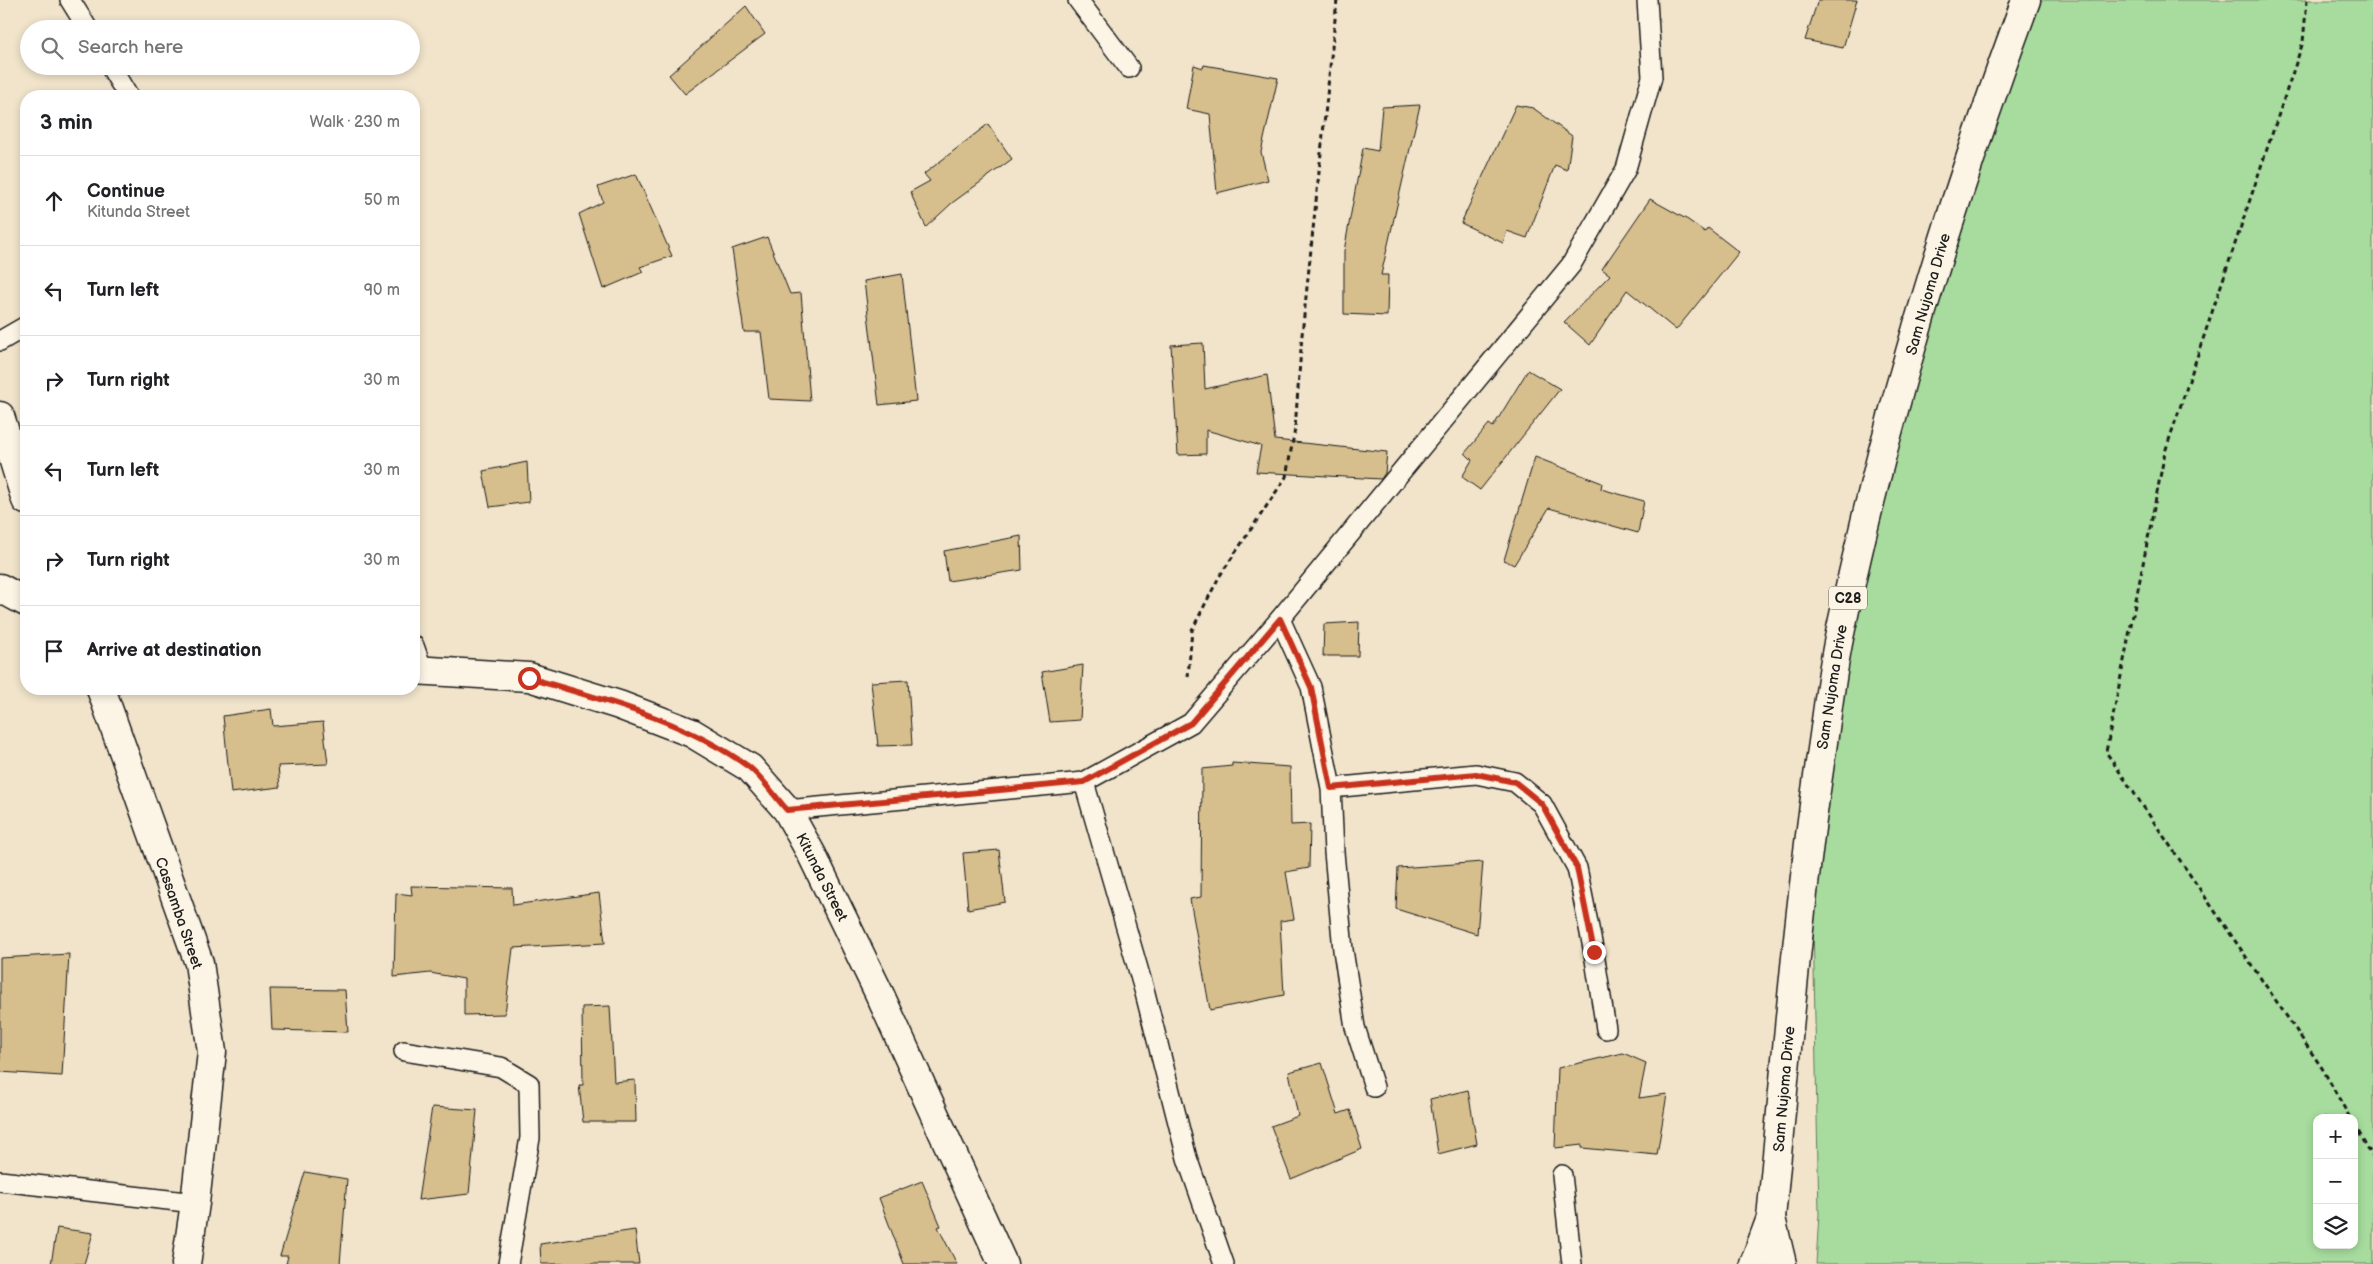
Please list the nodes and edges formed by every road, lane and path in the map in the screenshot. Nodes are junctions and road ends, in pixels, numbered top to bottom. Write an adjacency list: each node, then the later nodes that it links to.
1 (70, 0): 7 (lane)
2 (1078, 0): 8 (lane)
3 (1337, 0): 20 (path)
4 (1647, 0): 17 (lane)
5 (2026, 0): 33 (street, Sam Nujoma Drive / C28)
6 (2307, 0): 27 (path)
7 (82, 20)
8 (1129, 68)
9 (115, 75): 10 (lane)
10 (124, 90)
11 (20, 329): 12 (lane)
12 (0, 341)
13 (0, 416): 14 (street)
14 (20, 481)
15 (0, 588): 16 (street)
16 (20, 599)
17 (1280, 619): 20 (lane); 22 (lane)
18 (420, 662): 23 (street, Kitunda Street)
19 (103, 695): 32 (street, Cassamba Street)
20 (1191, 723): 21 (lane)
21 (1084, 782): 23 (lane); 37 (lane)
22 (1331, 788): 24 (lane); 26 (lane)
23 (787, 810): 36 (street, Kitunda Street)
24 (1606, 1029)
25 (404, 1051): 35 (lane)
26 (1374, 1087)
27 (2348, 1114)
28 (2358, 1131): 29 (path)
29 (2373, 1157)
30 (1562, 1175): 38 (lane)
31 (0, 1181): 32 (lane)
32 (195, 1204): 34 (street, Cassamba Street)
33 (1771, 1218): 39 (street, Sam Nujoma Drive / C28); 40 (street, Sam Nujoma Drive / C28)
34 (186, 1264)
35 (508, 1264)
36 (1003, 1264)
37 (1224, 1264)
38 (1572, 1264)
39 (1754, 1264)
40 (1782, 1264)

